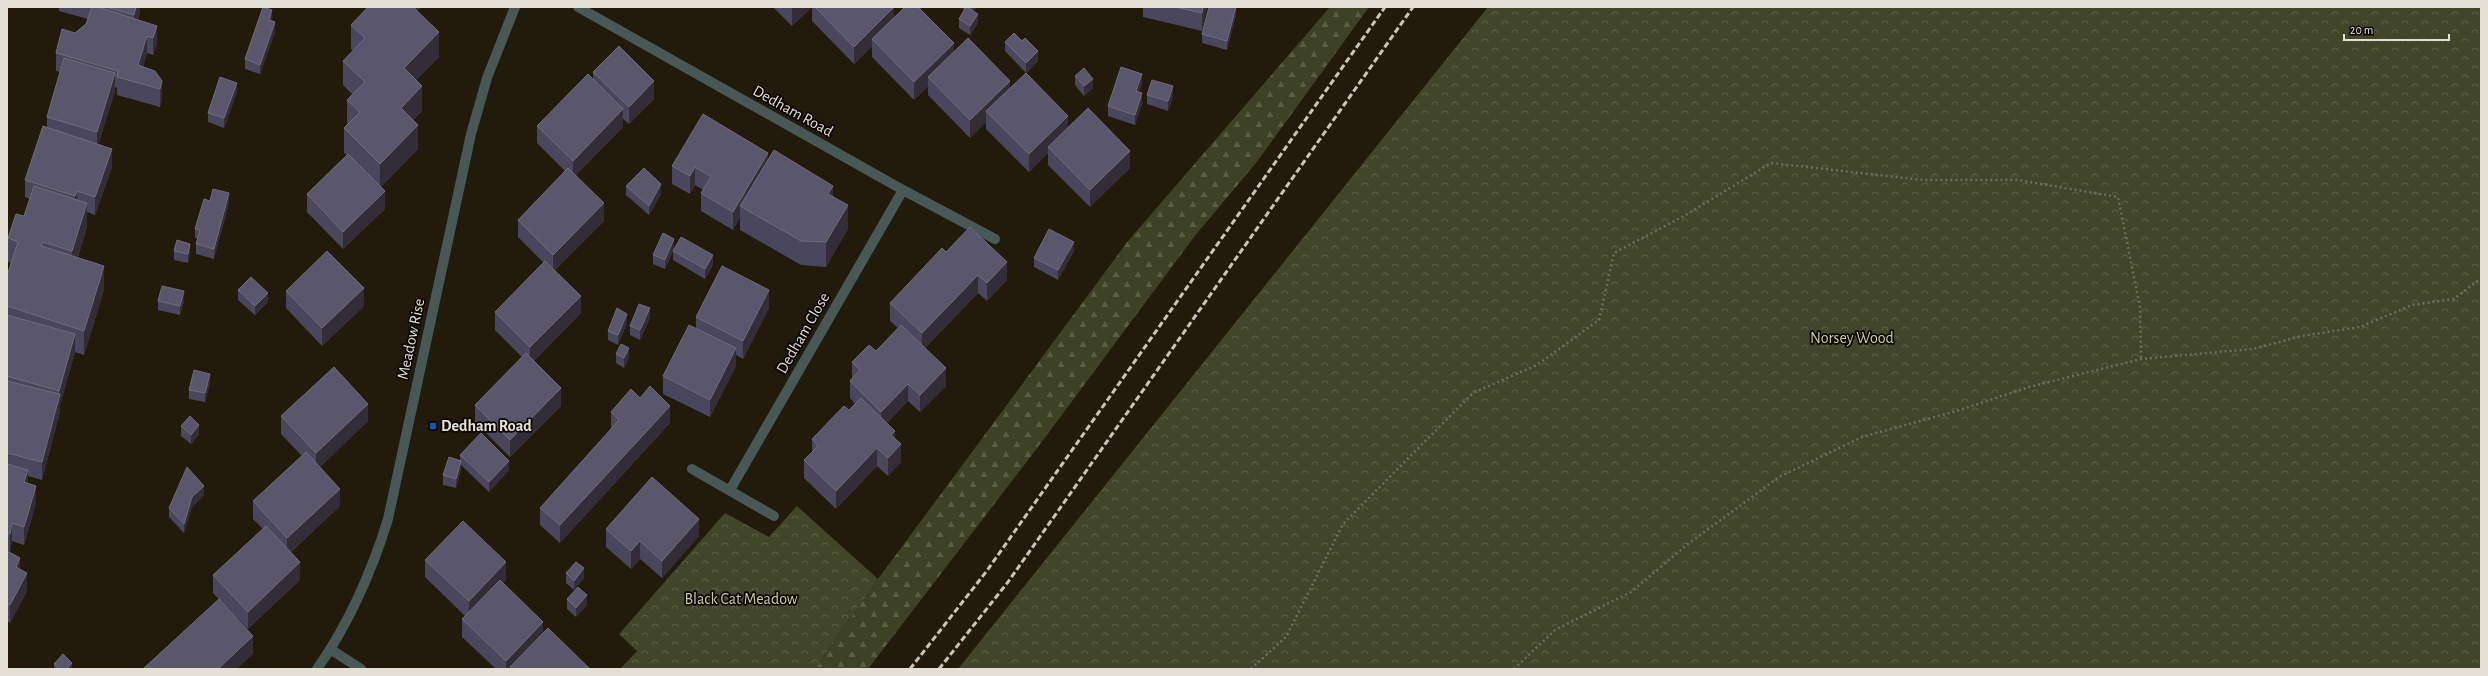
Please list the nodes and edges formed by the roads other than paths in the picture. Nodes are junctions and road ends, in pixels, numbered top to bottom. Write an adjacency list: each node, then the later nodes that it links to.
1 (515, 7): 8 (street, Meadow Rise)
2 (578, 7): 3 (street, Dedham Road)
3 (903, 190): 4 (street, Dedham Road); 6 (street, Dedham Close)
4 (995, 239)
5 (692, 469): 6 (street)
6 (730, 490): 7 (street)
7 (774, 516)
8 (330, 649): 9 (street, Meadow Rise); 10 (street)
9 (316, 669)
10 (361, 669)

